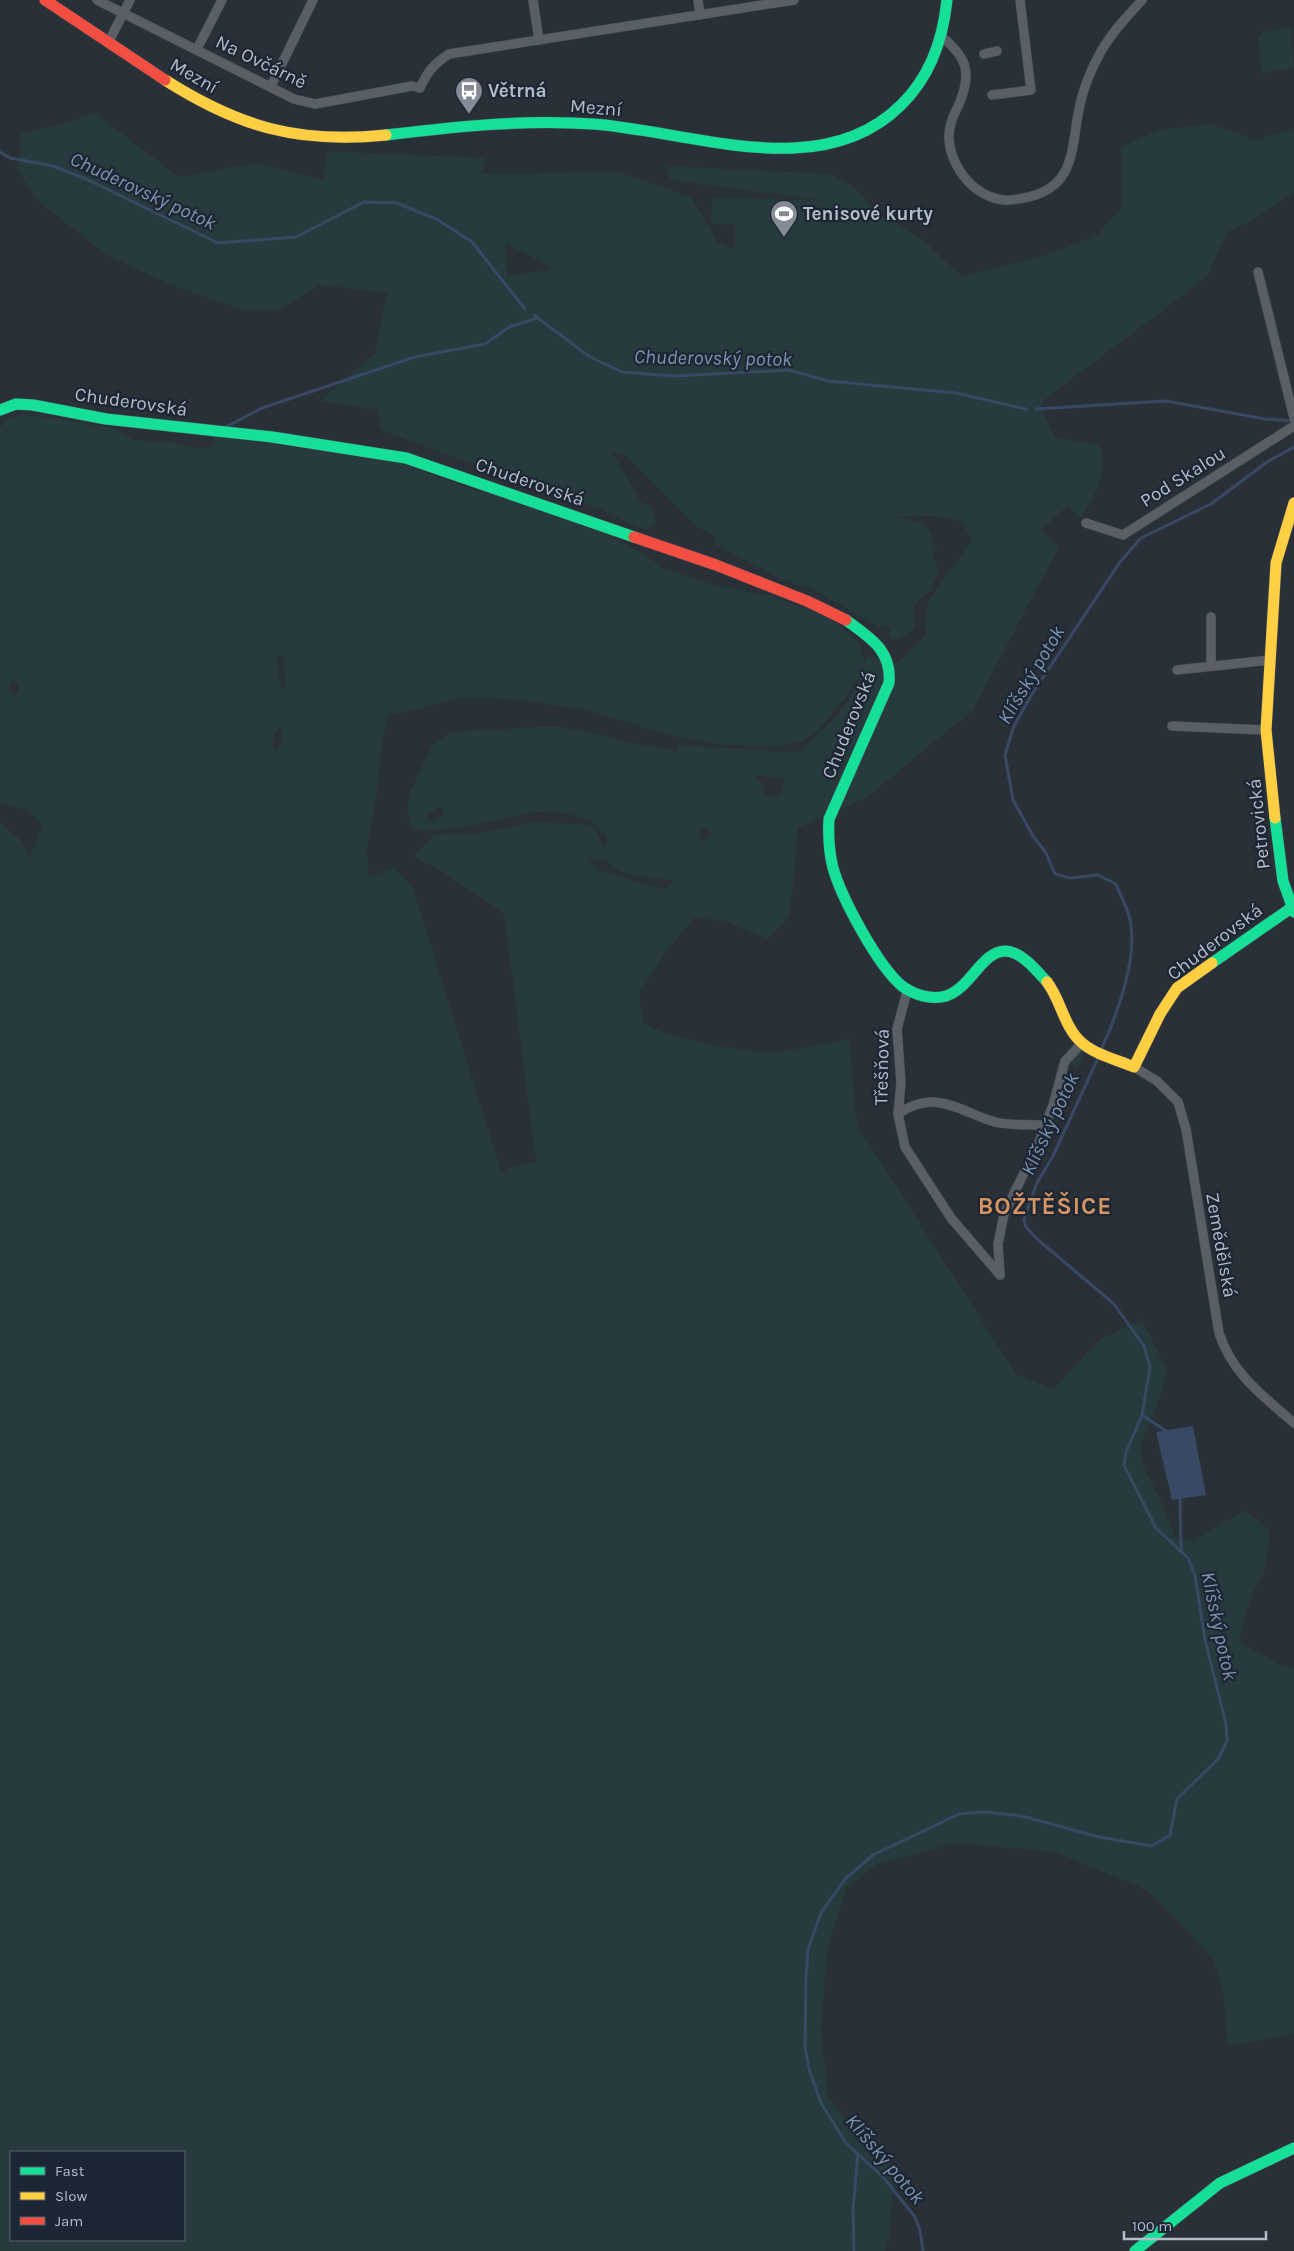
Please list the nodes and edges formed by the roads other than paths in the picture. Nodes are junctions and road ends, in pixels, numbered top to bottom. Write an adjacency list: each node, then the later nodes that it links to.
1 (45, 0): 16 (street, Mezní)
2 (97, 0): 12 (street, Na Ovčárně)
3 (130, 0): 12 (street)
4 (222, 0): 17 (street)
5 (313, 0): 20 (street)
6 (533, 0): 15 (street)
7 (698, 0): 13 (street)
8 (794, 0): 13 (street)
9 (947, 0): 14 (street, Mezní)
10 (1020, 0): 21 (street)
11 (1142, 0): 14 (street)
12 (123, 13): 16 (street); 17 (street, Na Ovčárně)
13 (700, 15): 15 (street)
14 (942, 37): 16 (street, Mezní)
15 (539, 40): 20 (street, Na Ovčárně)
16 (108, 43)
17 (197, 49): 20 (street, Na Ovčárně)
18 (997, 51): 19 (street)
19 (984, 54)
20 (271, 86)
21 (992, 95)
22 (1258, 272): 24 (street)
23 (0, 410): 35 (street, Chuderovská)
24 (1294, 416)
25 (1294, 426): 27 (street, Pod Skalou)
26 (1294, 503): 29 (street, Petrovická)
27 (1086, 523)
28 (1211, 617): 30 (street)
29 (1270, 660): 30 (street); 33 (street, Petrovická)
30 (1211, 666): 31 (street)
31 (1177, 670)
32 (1172, 726): 33 (street)
33 (1266, 730): 34 (street, Petrovická)
34 (1294, 908): 37 (street, Chuderovská)
35 (908, 991): 36 (street); 38 (street, Třešňová)
36 (1082, 1043): 37 (street); 39 (street)
37 (1134, 1067): 40 (street, Zemědělská)
38 (898, 1114): 39 (street, Třešňová); 39 (street, Třešňová)
39 (1045, 1125)
40 (1294, 1423)
41 (1294, 2148): 42 (street)
42 (1135, 2251)

